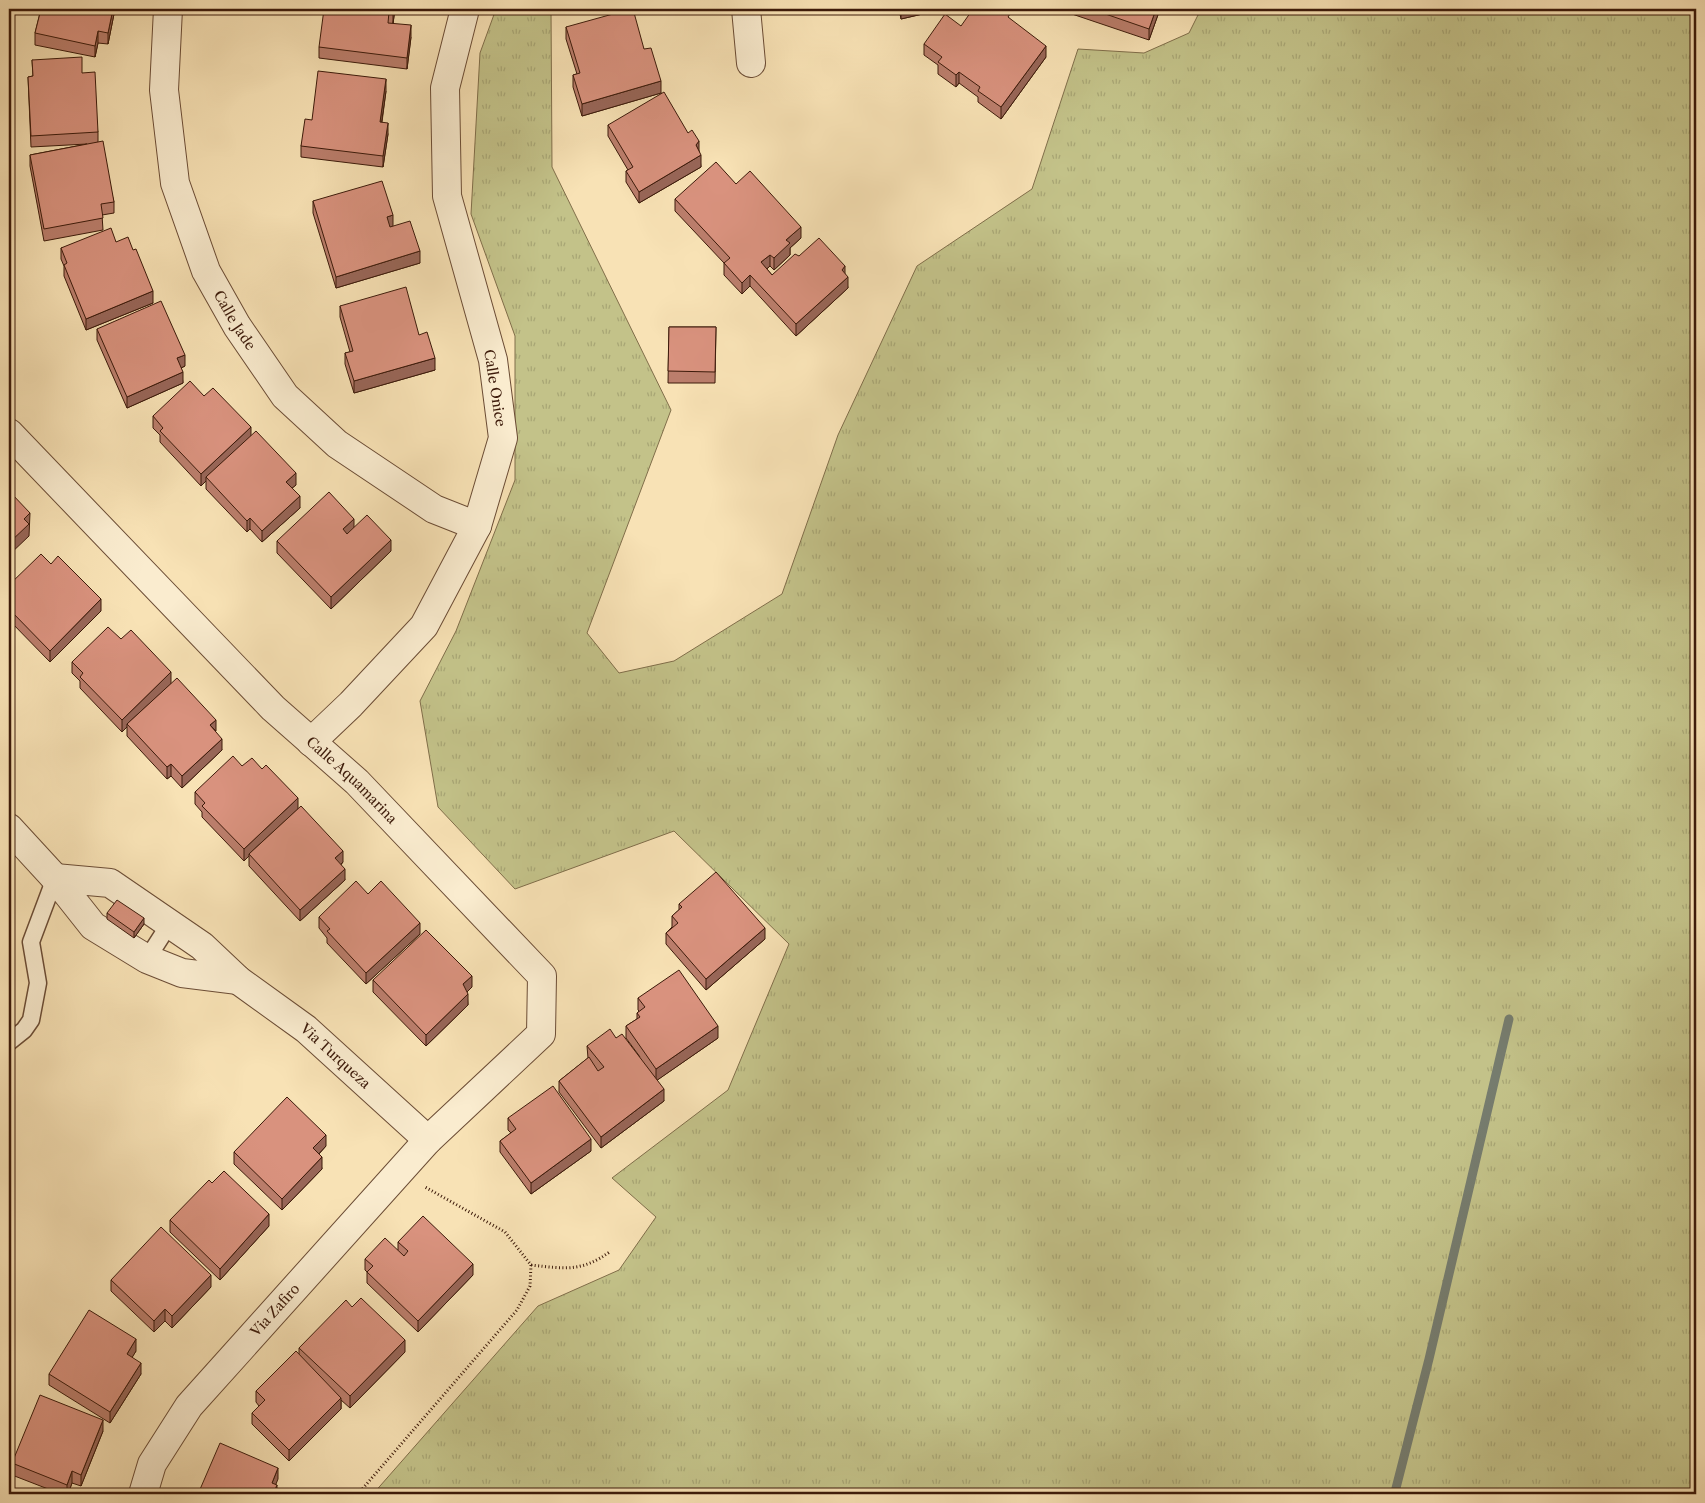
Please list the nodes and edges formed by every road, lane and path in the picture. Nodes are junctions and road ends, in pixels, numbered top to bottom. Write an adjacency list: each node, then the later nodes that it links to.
1 (168, 9): 6 (street, Calle Jade)
2 (466, 9): 6 (street, Calle Onice)
3 (746, 9): 4 (street)
4 (751, 63)
5 (9, 433): 7 (street, Calle Aquamarina)
6 (477, 526): 7 (street, Calle Onice)
7 (311, 742): 14 (street, Calle Aquamarina)
8 (9, 828): 9 (street, Via Turqueza)
9 (55, 878): 10 (street, Via Turqueza); 11 (street, Via Turqueza); 13 (lane)
10 (170, 923): 11 (lane); 12 (street, Via Turqueza)
11 (147, 959): 12 (street, Via Turqueza)
12 (238, 980): 14 (street, Via Turqueza)
13 (9, 1042)
14 (428, 1140): 15 (street, Via Zafiro)
15 (398, 1173): 17 (path); 18 (street, Via Zafiro)
16 (611, 1251): 17 (path)
17 (531, 1265): 19 (path)
18 (143, 1494)
19 (358, 1494)

